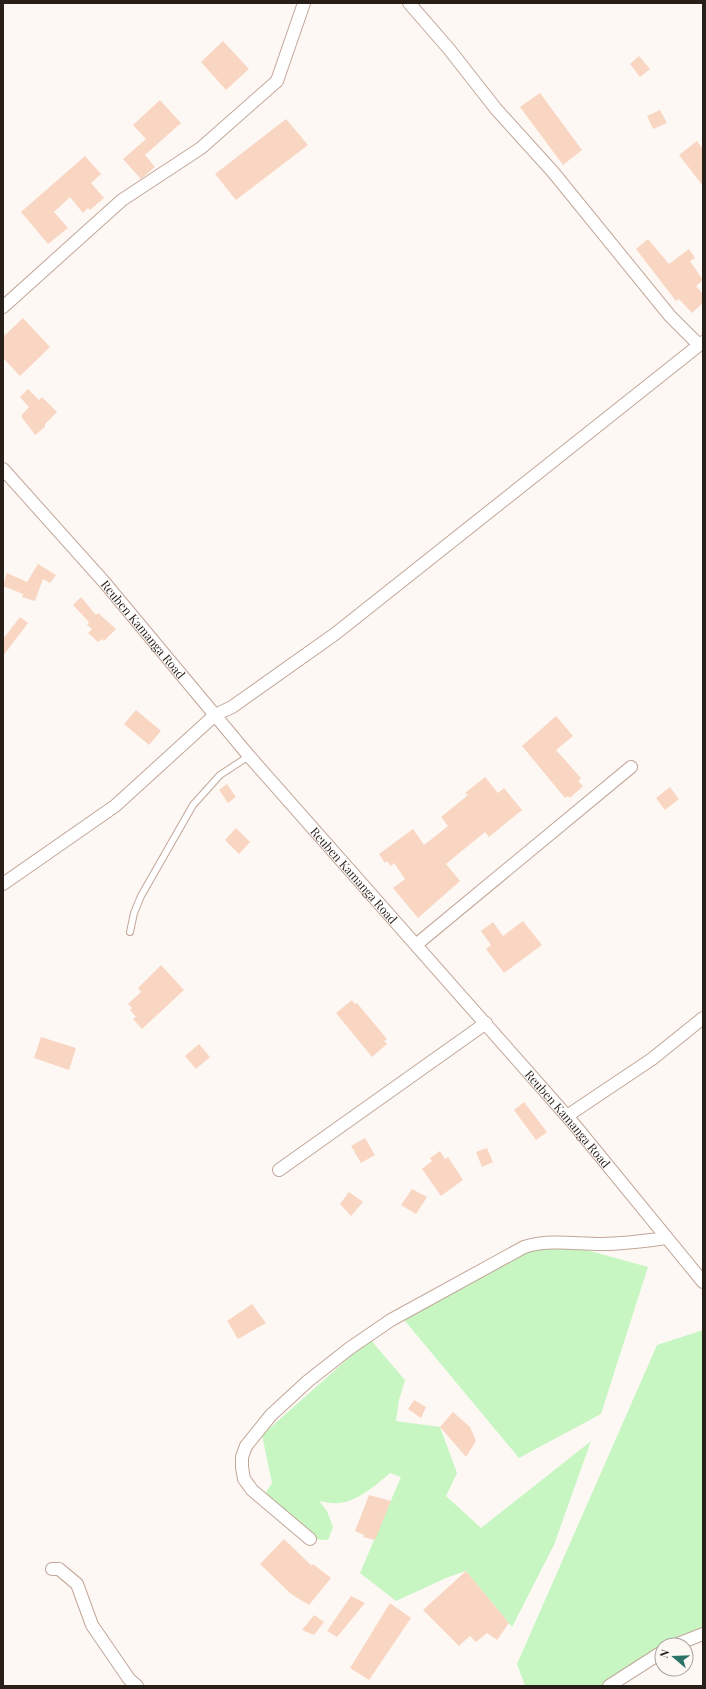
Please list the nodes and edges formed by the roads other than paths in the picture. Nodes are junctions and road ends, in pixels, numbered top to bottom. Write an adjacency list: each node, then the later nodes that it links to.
1 (304, 3): 3 (street)
2 (409, 3): 4 (street)
3 (3, 307)
4 (701, 343): 6 (street)
5 (3, 469): 6 (street, Reuben Kamanga Road)
6 (215, 715): 7 (street, Reuben Kamanga Road); 9 (street)
7 (249, 756): 10 (lane); 11 (street, Reuben Kamanga Road)
8 (631, 767): 11 (street)
9 (3, 884)
10 (130, 932)
11 (417, 944): 13 (street, Reuben Kamanga Road)
12 (703, 1018): 14 (street)
13 (486, 1023): 14 (street, Reuben Kamanga Road); 15 (street)
14 (567, 1116): 16 (street, Reuben Kamanga Road)
15 (279, 1170)
16 (666, 1238): 17 (street, Reuben Kamanga Road); 18 (street)
17 (703, 1282)
18 (310, 1538)
19 (52, 1570): 21 (street)
20 (654, 1657): 22 (street)
21 (137, 1686)
22 (609, 1686)

